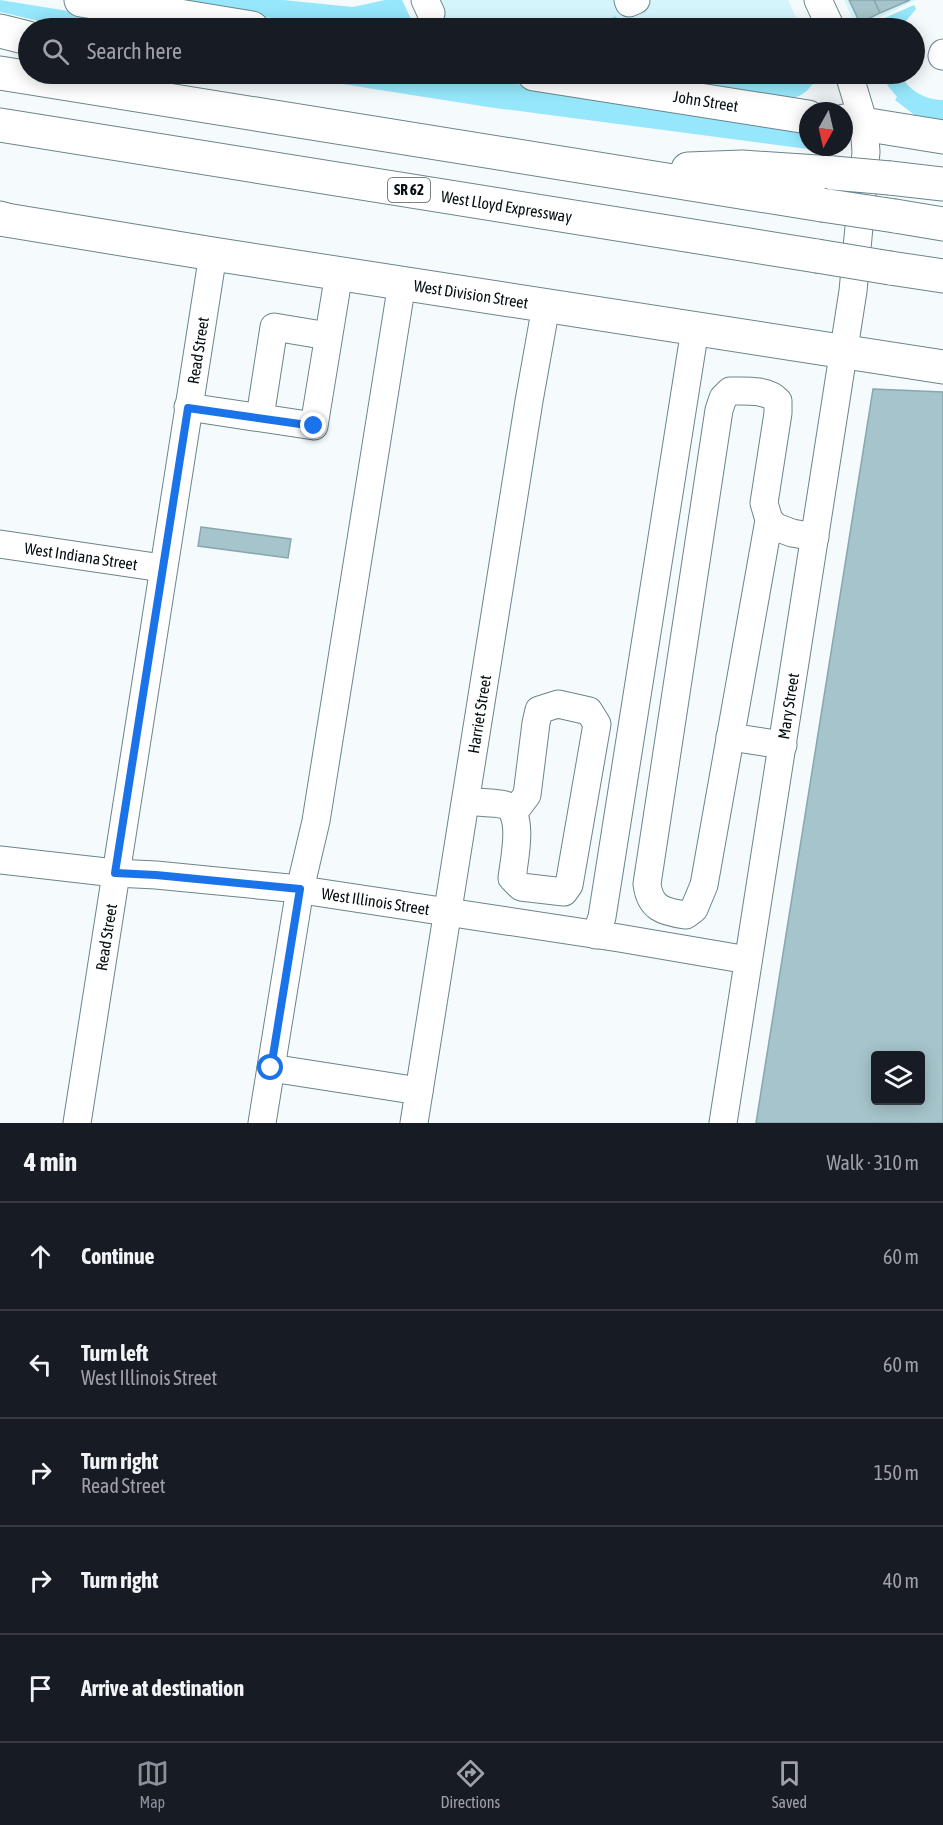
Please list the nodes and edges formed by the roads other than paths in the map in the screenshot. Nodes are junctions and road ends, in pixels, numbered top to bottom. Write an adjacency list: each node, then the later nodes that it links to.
1 (81, 0): 5 (main road)
2 (628, 0): 3 (street)
3 (636, 0)
4 (818, 0): 6 (street)
5 (191, 18)
6 (826, 18)
7 (0, 31): 8 (main road)
8 (18, 36)
9 (0, 73): 10 (main road)
10 (18, 76)
11 (70, 84): 15 (main road)
12 (170, 84): 15 (main road)
13 (598, 84): 16 (main road, John Street)
14 (850, 84): 17 (street, Mary Street)
15 (234, 110): 20 (main road)
16 (799, 116)
17 (854, 123): 19 (main road); 31 (street, Mary Street)
18 (0, 125): 26 (main road, West Lloyd Expressway / SR 62, bridge)
19 (943, 137)
20 (612, 171): 21 (main road, bridge); 23 (main road, bridge)
21 (943, 184)
22 (2, 219): 24 (main road, West Division Street)
23 (943, 224)
24 (213, 254): 25 (main road, West Division Street); 33 (street, Read Street)
25 (339, 273): 27 (main road, West Division Street); 30 (street)
26 (943, 276)
27 (402, 283): 28 (main road, West Division Street); 45 (street)
28 (546, 306): 29 (main road, West Division Street); 41 (street, Harriet Street)
29 (695, 329): 31 (main road, West Division Street); 47 (street)
30 (328, 336): 34 (street); 34 (street)
31 (844, 352): 32 (main road, West Division Street); 36 (street, Mary Street)
32 (943, 367)
33 (188, 408): 34 (street); 38 (street, Read Street)
34 (260, 417)
35 (769, 520): 36 (street); 39 (street); 39 (street)
36 (815, 537): 40 (street, Mary Street)
37 (0, 544): 38 (street, West Indiana Street)
38 (162, 568): 44 (street, Read Street)
39 (730, 737): 40 (street)
40 (783, 745): 48 (street, Mary Street)
41 (466, 801): 42 (street); 46 (street, Harriet Street)
42 (514, 812): 42 (street)
43 (0, 860): 44 (street, West Illinois Street)
44 (115, 873): 45 (street, West Illinois Street); 51 (street, Read Street)
45 (300, 889): 46 (street, West Illinois Street); 49 (street)
46 (448, 913): 47 (street, West Illinois Street); 50 (street, Harriet Street)
47 (596, 934): 48 (street, West Illinois Street)
48 (748, 960): 54 (street, Mary Street)
49 (271, 1068): 50 (street); 52 (street)
50 (419, 1091): 53 (street, Harriet Street)
51 (77, 1123)
52 (262, 1123)
53 (414, 1123)
54 (723, 1123)

